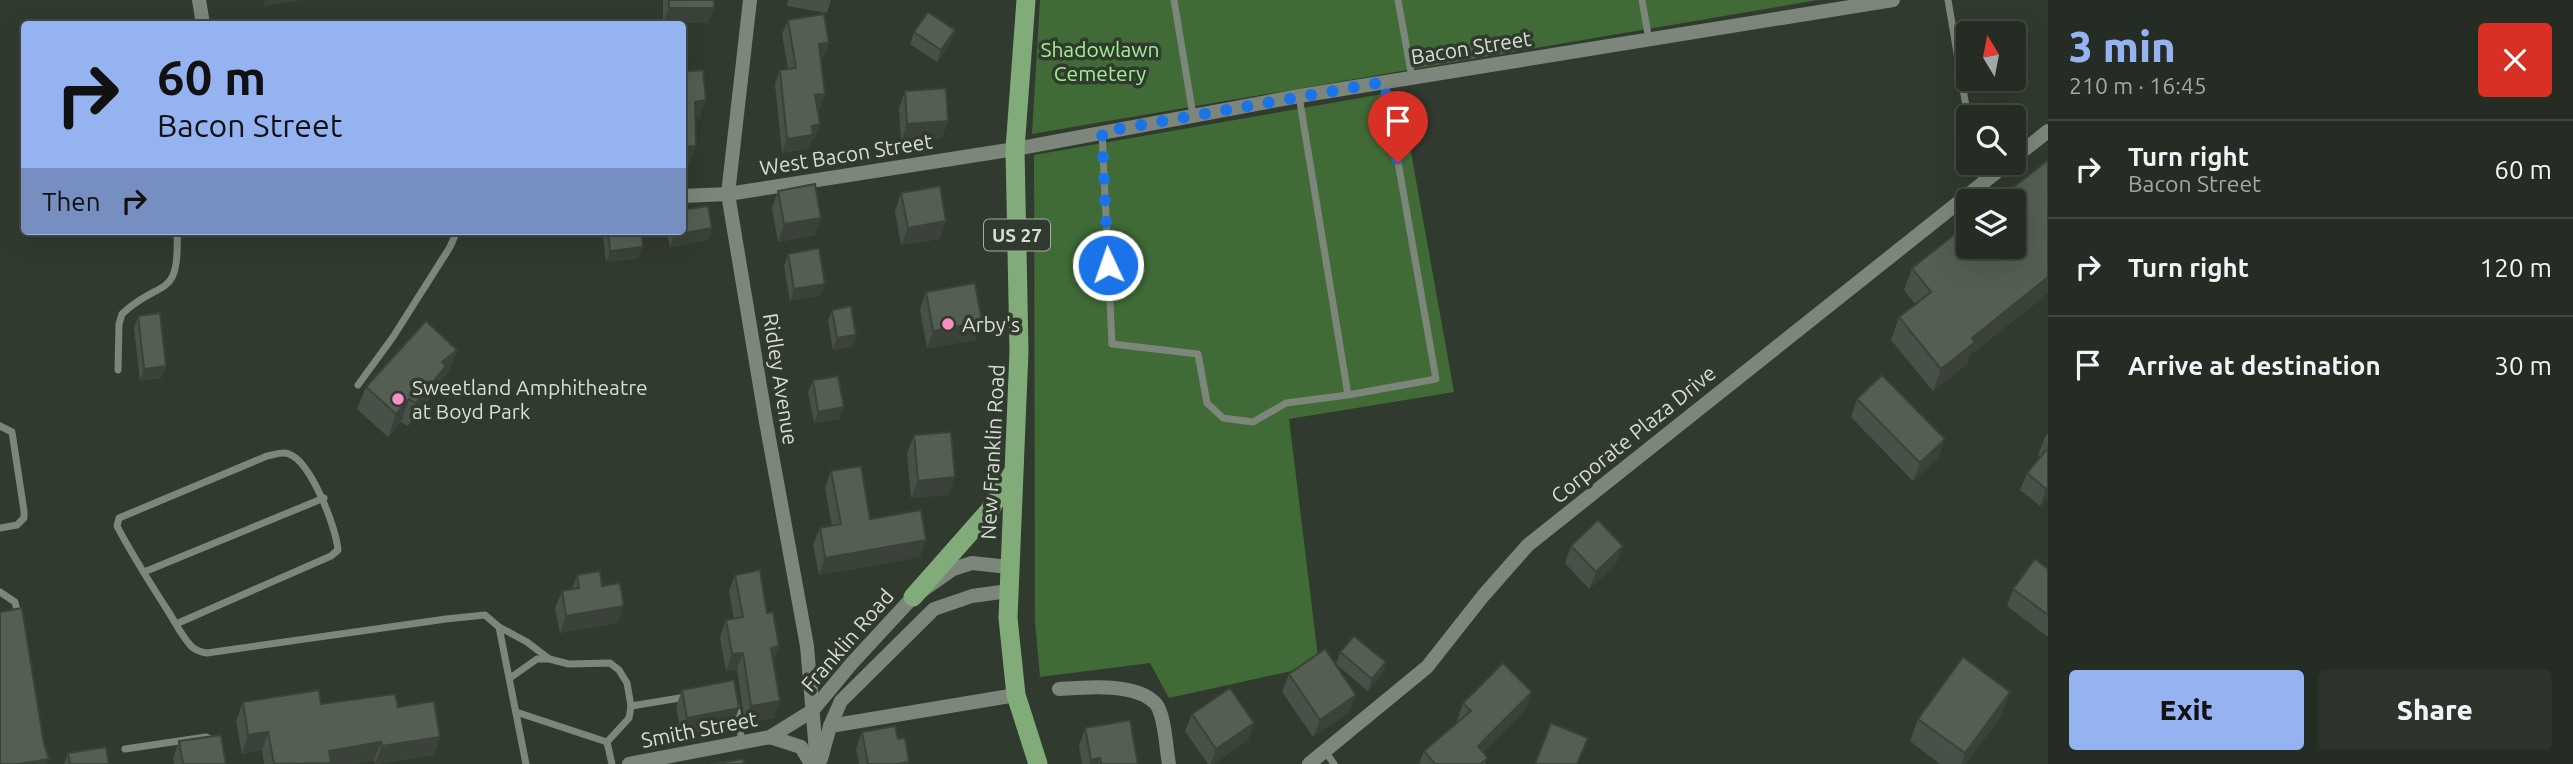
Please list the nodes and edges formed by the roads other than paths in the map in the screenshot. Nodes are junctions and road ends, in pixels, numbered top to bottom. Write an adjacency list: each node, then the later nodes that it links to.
1 (199, 0): 9 (street)
2 (750, 0): 23 (street, Ridley Avenue)
3 (1027, 0): 19 (highway, New Franklin Road / US 27)
4 (1174, 0): 15 (lane)
5 (1398, 0): 11 (lane)
6 (1642, 0): 10 (lane)
7 (1893, 0): 10 (street, Bacon Street)
8 (1948, 0): 14 (lane)
9 (202, 21)
10 (1649, 40): 11 (street, Bacon Street)
11 (1412, 78): 12 (street, Bacon Street)
12 (1384, 82): 13 (street, Bacon Street); 29 (lane)
13 (1299, 96): 15 (street, Bacon Street); 29 (lane)
14 (1966, 105)
15 (1193, 116): 17 (street, Bacon Street)
16 (2048, 131): 18 (street)
17 (1102, 132): 19 (street, Bacon Street); 29 (lane)
18 (2026, 148)
19 (1015, 149): 23 (street, West Bacon Street); 31 (highway, New Franklin Road / US 27)
20 (1981, 175): 22 (lane)
21 (1993, 175): 22 (street, Corporate Plaza Drive)
22 (1983, 183): 57 (street, Corporate Plaza Drive)
23 (728, 194): 24 (street, West Bacon Street); 50 (street, Ridley Avenue)
24 (686, 196)
25 (177, 235): 27 (lane)
26 (455, 235): 28 (lane)
27 (118, 370)
28 (358, 385)
29 (1348, 394)
30 (0, 426): 33 (lane)
31 (1015, 470): 34 (highway, New Franklin Road / US 27); 38 (highway)
32 (324, 498): 35 (lane); 35 (lane); 39 (lane)
33 (0, 528)
34 (1009, 566): 36 (highway, New Franklin Road / US 27); 38 (street, Franklin Road)
35 (144, 572): 39 (lane)
36 (1008, 591): 46 (highway, New Franklin Road / US 27); 51 (street, Franklin Road)
37 (0, 592): 41 (lane)
38 (913, 597): 50 (street, Franklin Road)
39 (176, 624): 40 (lane)
40 (499, 627): 42 (lane); 43 (lane)
41 (21, 631)
42 (549, 659): 43 (lane); 48 (lane)
43 (510, 678): 49 (lane)
44 (1059, 689): 64 (street)
45 (734, 695): 54 (lane)
46 (1016, 695): 51 (street); 63 (highway, US 27)
47 (692, 696): 48 (lane)
48 (631, 706): 53 (lane)
49 (516, 712): 53 (lane); 58 (lane)
50 (812, 712): 52 (street, Smith Street); 62 (street, Ridley Avenue)
51 (830, 726): 62 (street, Ridley Avenue)
52 (770, 737): 54 (street, Smith Street); 61 (street)
53 (607, 742): 59 (lane)
54 (742, 742): 60 (street, Smith Street)
55 (219, 747): 56 (lane)
56 (125, 749)
57 (1325, 751): 65 (street, Corporate Plaza Drive); 66 (lane)
58 (526, 764)
59 (612, 764)
60 (629, 764)
61 (811, 764)
62 (818, 764)
63 (1038, 764)
64 (1168, 764)
65 (1309, 764)
66 (1334, 764)

